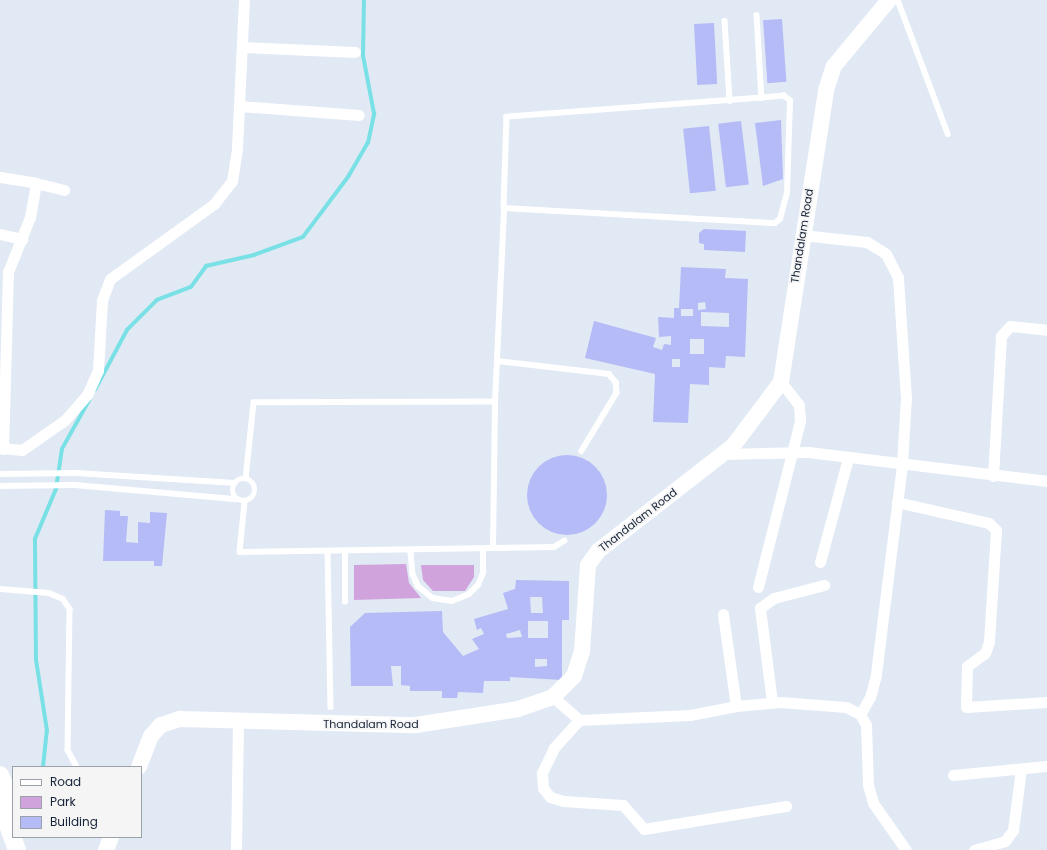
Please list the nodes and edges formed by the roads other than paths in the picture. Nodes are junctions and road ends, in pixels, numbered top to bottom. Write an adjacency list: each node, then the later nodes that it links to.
1 (244, 0): 6 (street)
2 (889, 0): 18 (street, Thandalam Road)
3 (898, 0): 12 (lane)
4 (757, 15): 8 (lane)
5 (724, 21): 9 (lane)
6 (242, 47): 7 (street); 10 (street)
7 (355, 52)
8 (762, 98): 9 (lane); 16 (lane)
9 (730, 101): 16 (lane)
10 (239, 106): 11 (street); 24 (street)
11 (360, 115)
12 (948, 134)
13 (0, 177): 14 (street)
14 (36, 183): 15 (street); 19 (street)
15 (64, 190)
16 (504, 208): 21 (lane)
17 (0, 234): 19 (street)
18 (802, 235): 22 (street, Thandalam Road); 29 (street)
19 (22, 239): 24 (street)
20 (1047, 330): 32 (street)
21 (497, 361): 23 (lane); 25 (lane)
22 (781, 382): 26 (street); 27 (street, Thandalam Road)
23 (495, 402): 33 (lane); 42 (lane)
24 (1, 448)
25 (582, 451)
26 (793, 451): 27 (street); 28 (street); 49 (street)
27 (722, 454): 53 (street, Thandalam Road)
28 (848, 458): 29 (street); 47 (street)
29 (902, 465): 32 (street); 40 (street)
30 (76, 473): 31 (lane); 35 (lane); 36 (lane)
31 (0, 474)
32 (993, 476): 34 (street)
33 (246, 479): 35 (lane); 39 (lane)
34 (1047, 481)
35 (235, 483): 38 (lane)
36 (75, 485): 37 (lane); 38 (lane)
37 (0, 486)
38 (236, 498): 39 (lane)
39 (245, 502): 44 (lane)
40 (898, 502): 55 (street); 58 (street)
41 (564, 541): 42 (lane)
42 (493, 548): 43 (lane)
43 (484, 549): 46 (lane); 46 (lane)
44 (328, 552): 45 (lane); 57 (lane)
45 (345, 552): 46 (lane); 51 (lane)
46 (412, 552)
47 (820, 562)
48 (824, 585): 54 (street)
49 (758, 587)
50 (0, 589): 61 (lane)
51 (345, 602)
52 (723, 614): 56 (street)
53 (553, 697): 59 (street); 60 (street, Thandalam Road)
54 (772, 702): 56 (street); 58 (street)
55 (1047, 702)
56 (736, 706): 59 (street)
57 (331, 707)
58 (860, 714): 78 (street)
59 (579, 720): 69 (street)
60 (238, 721): 62 (street, Thandalam Road); 77 (street)
61 (76, 766)
62 (138, 766)
63 (1047, 766): 64 (street)
64 (1021, 769): 66 (street); 79 (street)
65 (0, 775): 68 (main road)
66 (953, 775)
67 (0, 803): 70 (main road)
68 (12, 804)
69 (786, 806)
70 (12, 836)
71 (13, 838): 74 (main road)
72 (24, 838): 75 (main road)
73 (111, 838): 76 (street)
74 (17, 850)
75 (29, 850)
76 (106, 850)
77 (236, 850)
78 (906, 850)
79 (974, 850)

